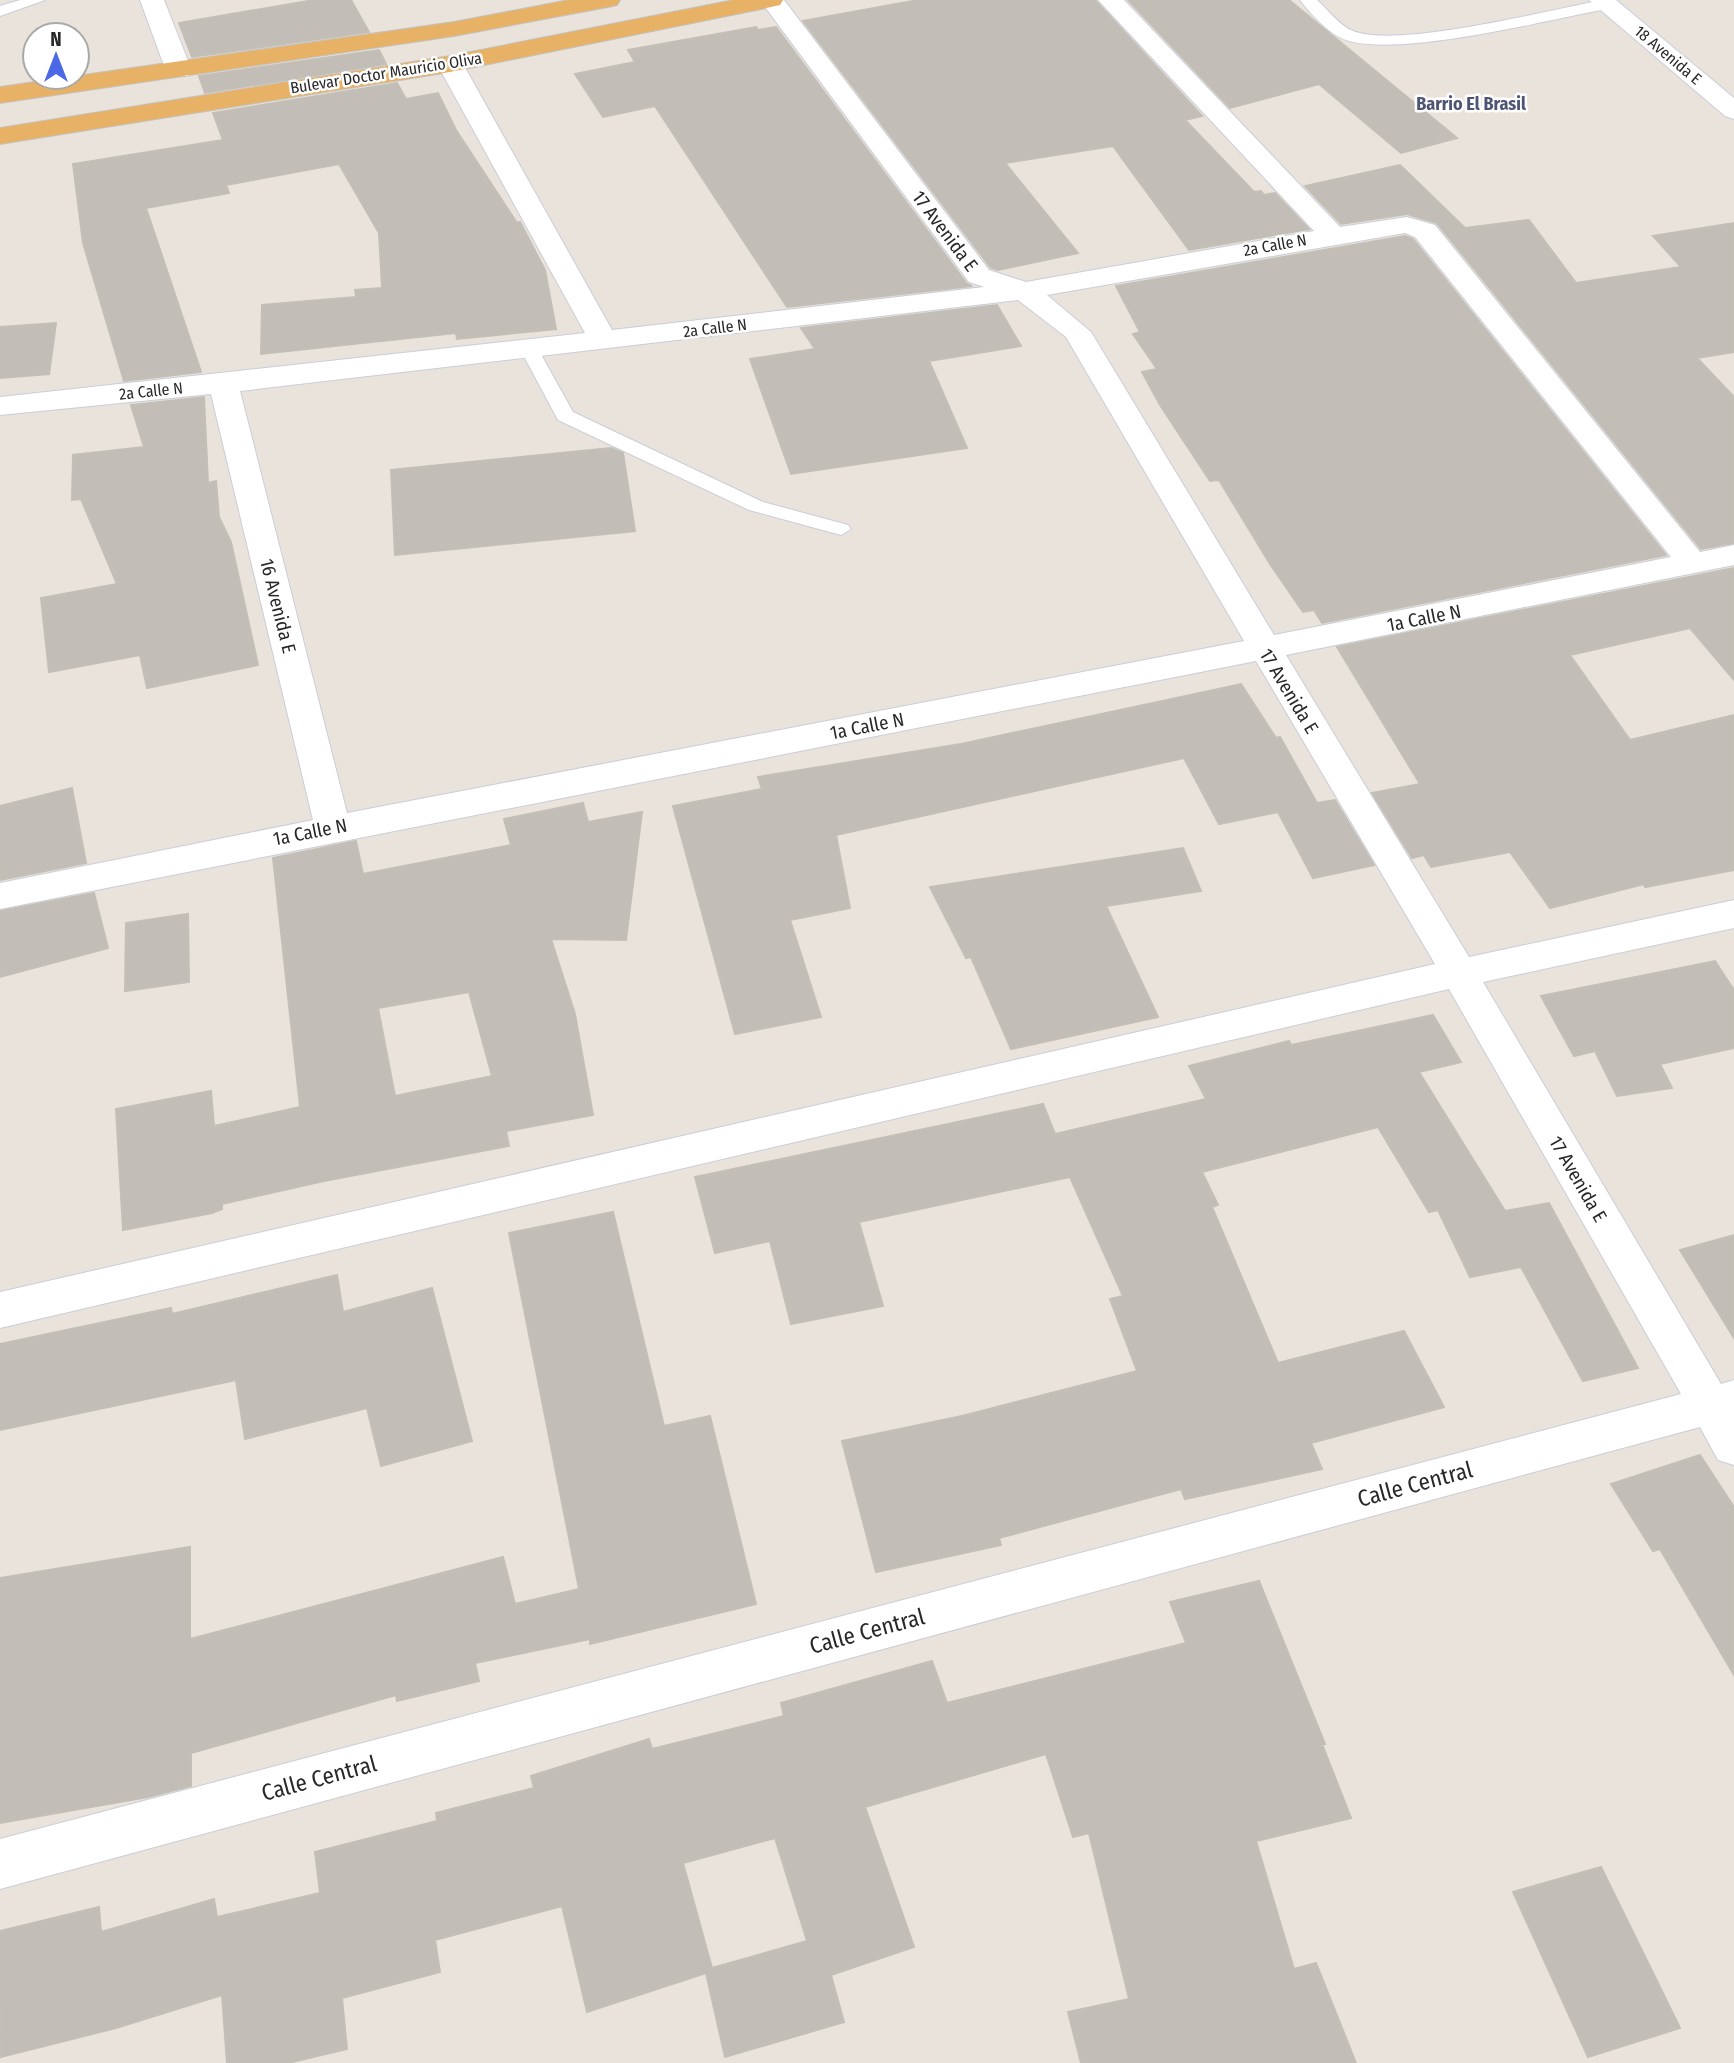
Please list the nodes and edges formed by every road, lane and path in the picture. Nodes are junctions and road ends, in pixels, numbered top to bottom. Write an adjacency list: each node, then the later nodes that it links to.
1 (37, 0): 8 (lane)
2 (152, 0): 10 (street)
3 (608, 0): 10 (highway, Bulevar Doctor Mauricio Oliva)
4 (772, 0): 9 (highway, Bulevar Doctor Mauricio Oliva); 16 (street, 17 Avenida E)
5 (1110, 0): 15 (street)
6 (1308, 0): 7 (lane)
7 (1604, 2): 12 (street, 18 Avenida E)
8 (0, 11)
9 (450, 64): 14 (highway, Bulevar Doctor Mauricio Oliva); 17 (street)
10 (179, 71): 11 (highway, Bulevar Doctor Mauricio Oliva); 13 (highway)
11 (0, 96)
12 (1734, 111)
13 (0, 121)
14 (0, 136)
15 (1333, 235): 16 (street, 2a Calle N); 23 (street, 2a Calle N)
16 (1024, 291): 17 (street, 2a Calle N); 24 (street, 17 Avenida E)
17 (604, 341): 18 (street, 2a Calle N)
18 (529, 349): 19 (street, 2a Calle N); 21 (lane)
19 (223, 384): 20 (street, 2a Calle N); 25 (street, 16 Avenida E)
20 (0, 406)
21 (841, 529)
22 (1734, 555): 23 (street, 1a Calle N)
23 (1693, 564): 24 (street, 1a Calle N)
24 (1264, 650): 25 (street, 1a Calle N); 28 (street, 17 Avenida E)
25 (333, 827): 26 (street, 1a Calle N)
26 (0, 896)
27 (1734, 914): 28 (street)
28 (1459, 973): 29 (street); 30 (street, 17 Avenida E)
29 (0, 1310)
30 (1722, 1402): 31 (street, 17 Avenida E); 32 (street, Calle Central)
31 (1734, 1446)
32 (0, 1864)

